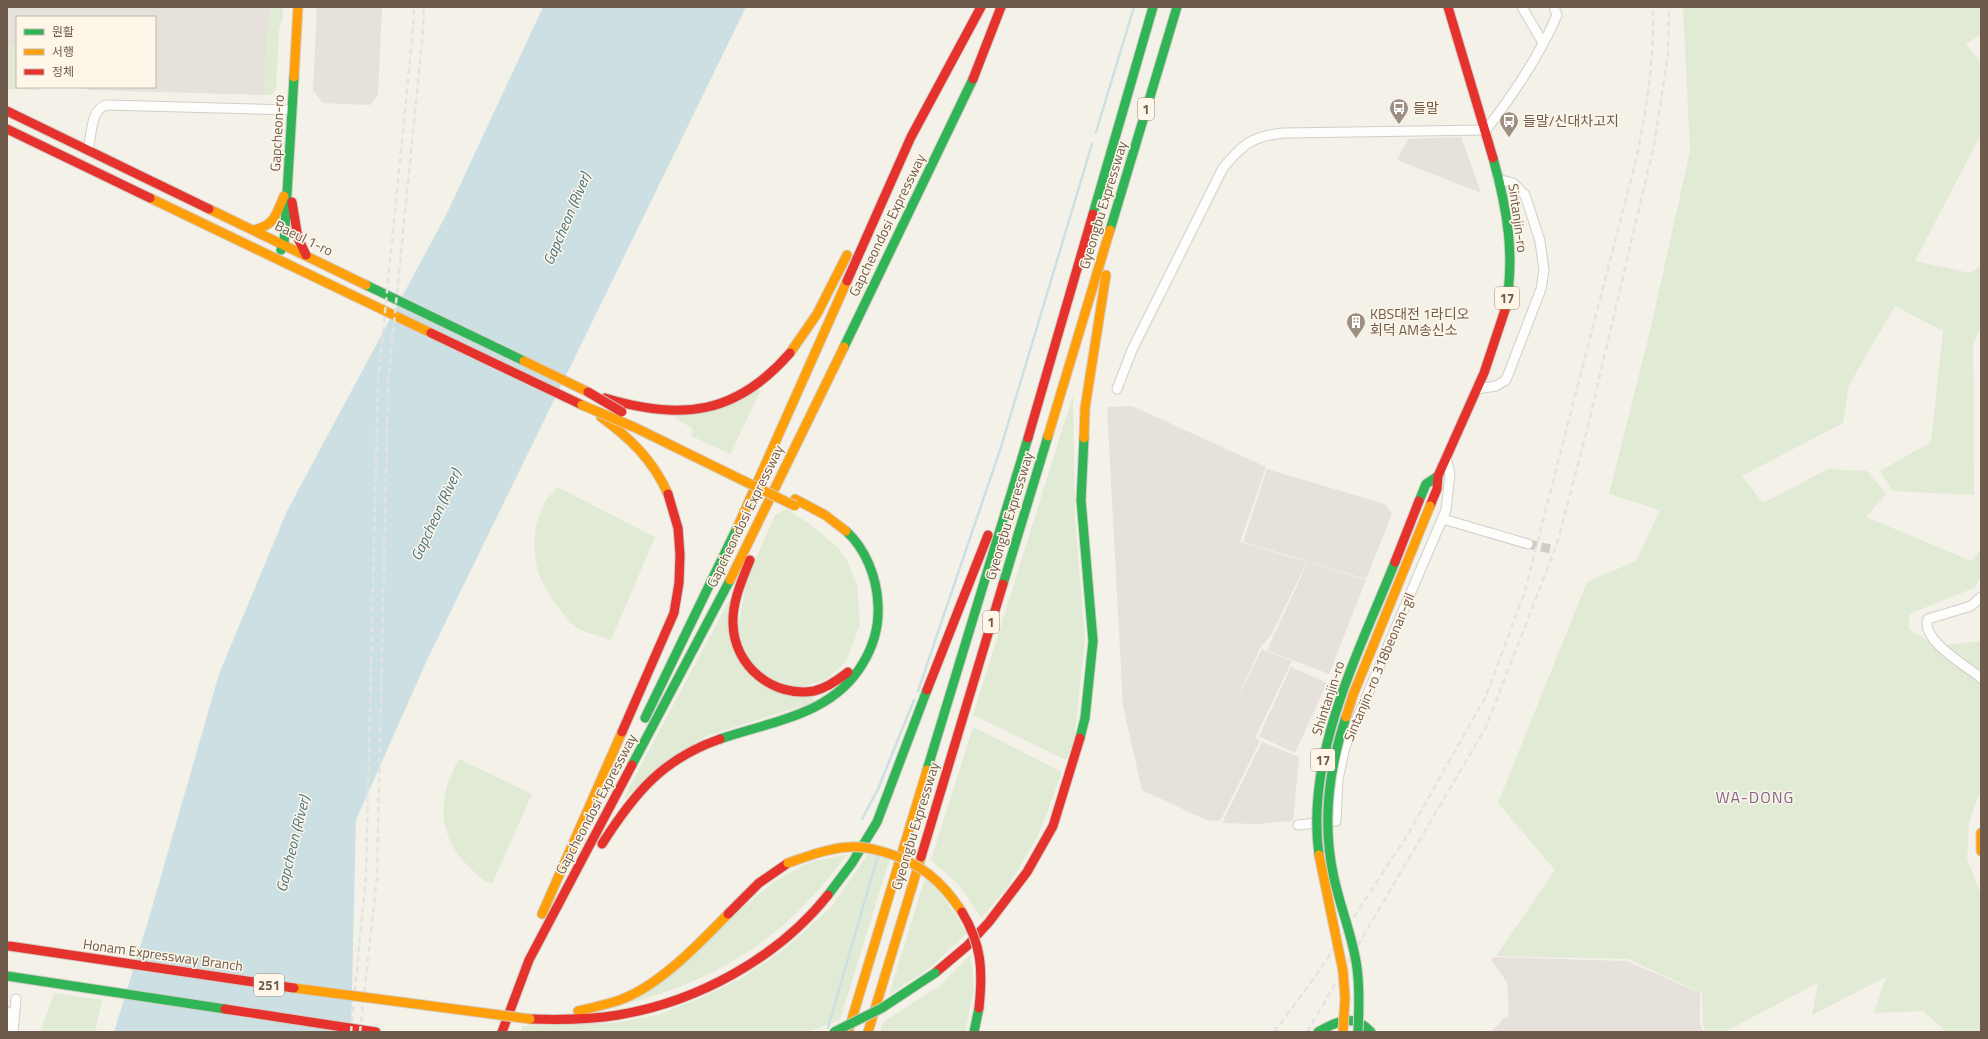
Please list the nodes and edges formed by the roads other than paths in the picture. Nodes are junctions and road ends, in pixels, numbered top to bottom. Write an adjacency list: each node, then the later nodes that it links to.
1 (298, 7): 15 (main road, Gapcheon-ro)
2 (981, 7): 14 (main road, Gapcheondosi Expressway)
3 (1001, 7): 13 (main road, Gapcheondosi Expressway)
4 (1153, 7): 35 (main road, Gyeongbu Expressway / 1)
5 (1177, 7): 23 (main road, Gyeongbu Expressway / 1)
6 (1459, 7): 9 (street)
7 (1522, 7): 12 (street)
8 (1554, 7): 12 (street)
9 (1448, 9): 18 (main road, Sintanjin-ro / 17)
10 (1006, 21): 13 (main road)
11 (959, 28): 14 (main road)
12 (1543, 43): 18 (street)
13 (969, 89): 34 (main road, Gapcheondosi Expressway)
14 (932, 96): 19 (main road, Gapcheondosi Expressway)
15 (292, 110): 20 (street); 22 (main road, Gapcheon-ro)
16 (7, 111): 20 (main road, Baeul 1-ro)
17 (7, 129): 29 (main road)
18 (1486, 130): 21 (main road, Sintanjin-ro / 17); 30 (street)
19 (911, 137): 25 (main road); 45 (main road, Gapcheondosi Expressway)
20 (88, 150): 24 (main road, Baeul 1-ro)
21 (1498, 179): 31 (main road, Sintanjin-ro / 17); 31 (street)
22 (288, 189): 24 (main road); 26 (main road, Gapcheon-ro); 28 (main road)
23 (1116, 212): 63 (main road, bridge); 65 (main road, Gyeongbu Expressway / 1)
24 (254, 230): 26 (main road, Baeul 1-ro)
25 (859, 231)
26 (284, 244): 28 (main road, Baeul 1-ro); 29 (main road, Gapcheon-ro)
27 (852, 244): 32 (main road, bridge)
28 (306, 255): 32 (main road, Baeul 1-ro)
29 (278, 260): 33 (main road)
30 (1117, 389)
31 (1476, 389): 36 (main road, Sintanjin-ro / 17)
32 (588, 392): 39 (main road, bridge)
33 (582, 405): 39 (main road, bridge); 46 (main road, Gapcheondosi Expressway, bridge)
34 (812, 411): 39 (main road); 50 (main road, Gapcheondosi Expressway)
35 (1033, 421): 58 (main road); 64 (main road, Gyeongbu Expressway / 1)
36 (1446, 457): 37 (main road, Sintanjin-ro / 17); 41 (street, Sintanjin-ro 318beonan-gil)
37 (1438, 476): 38 (main road, Sintanjin-ro / 17); 40 (main road, Sintanjin-ro / 17)
38 (1419, 501): 68 (main road, Shintanjin-ro / 17, bridge)
39 (795, 502): 50 (main road)
40 (1430, 506): 69 (main road, Shintanjin-ro / 17, bridge)
41 (1443, 519): 42 (street); 47 (street, Sintanjin-ro 318beonan-gil)
42 (1528, 544)
43 (1981, 597): 44 (street)
44 (1981, 678)
45 (639, 728)
46 (607, 790)
47 (1298, 825)
48 (1981, 833): 49 (main road)
49 (1981, 851)
50 (565, 893): 62 (main road, Gapcheondosi Expressway)
51 (531, 936): 54 (main road)
52 (8, 946): 58 (main road, Honam Expressway Branch / 251, bridge)
53 (7, 976): 61 (main road, 251)
54 (510, 983)
55 (16, 999): 60 (street)
56 (502, 1004): 59 (main road)
57 (7, 1012): 60 (street)
58 (530, 1019): 66 (main road, bridge)
59 (494, 1025)
60 (12, 1032)
61 (376, 1032)
62 (502, 1032)
63 (834, 1032)
64 (848, 1032)
65 (868, 1032)
66 (974, 1032)
67 (1318, 1032): 70 (main road)
68 (1343, 1032)
69 (1358, 1032)
70 (1371, 1032)

